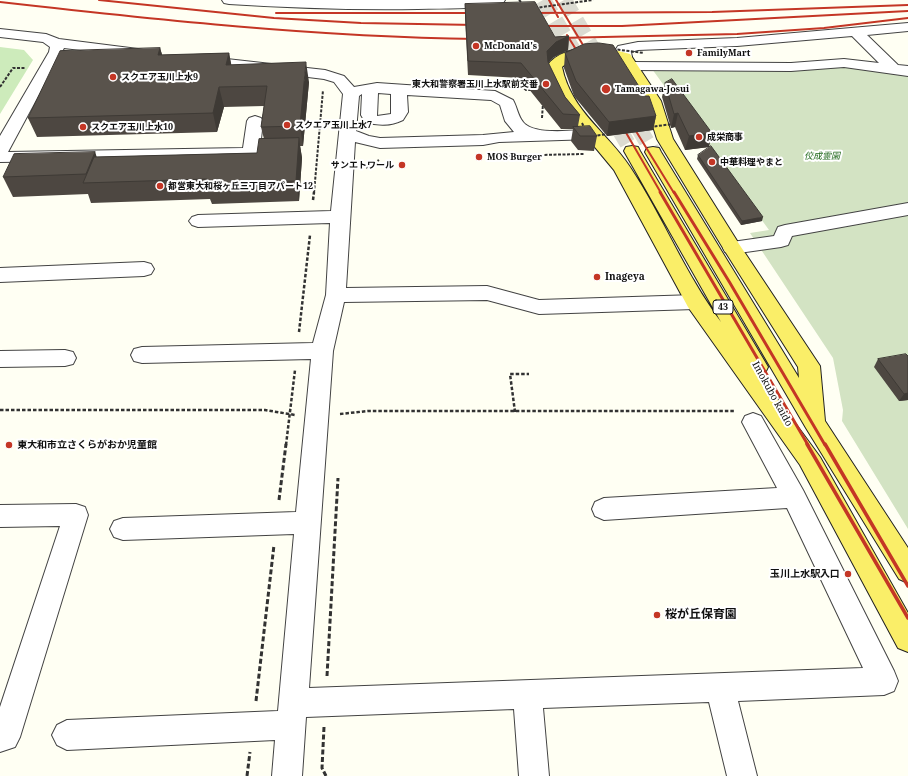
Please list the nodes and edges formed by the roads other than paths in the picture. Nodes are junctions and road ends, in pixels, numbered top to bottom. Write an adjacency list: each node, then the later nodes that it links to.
1 (229, 0): 2 (street)
2 (498, 0)
3 (908, 27): 4 (street)
4 (856, 32): 8 (street); 10 (street)
5 (0, 33): 6 (street)
6 (56, 43): 7 (street); 21 (street)
7 (151, 55)
8 (623, 57): 10 (street); 17 (main road); 30 (main road)
9 (183, 58): 14 (street)
10 (892, 67): 11 (street)
11 (908, 70)
12 (370, 89): 13 (street); 13 (street); 14 (street)
13 (399, 90): 16 (street)
14 (351, 93): 25 (street)
15 (255, 121): 24 (street)
16 (512, 122): 18 (street); 19 (street)
17 (591, 131): 19 (street); 34 (main road)
18 (499, 136): 19 (street); 25 (street)
19 (538, 136)
20 (632, 150): 41 (main road, Imokubo kaido / 43)
21 (0, 151)
22 (284, 152): 24 (street)
23 (652, 152): 40 (main road, Imokubo kaido / 43)
24 (250, 153): 26 (street)
25 (352, 153): 28 (street)
26 (0, 157)
27 (908, 209): 30 (street)
28 (340, 217): 29 (street); 33 (street)
29 (198, 221)
30 (732, 248): 40 (main road)
31 (144, 269): 32 (street)
32 (0, 276)
33 (336, 295): 34 (street); 35 (street)
34 (695, 302): 41 (main road)
35 (322, 351): 36 (street); 45 (street)
36 (142, 355)
37 (65, 358): 38 (street)
38 (0, 359)
39 (753, 422): 42 (street)
40 (814, 422): 47 (main road, Imokubo kaido / 43)
41 (812, 464): 48 (main road, Imokubo kaido / 43)
42 (794, 497): 43 (street); 49 (street)
43 (604, 509)
44 (0, 516): 53 (street)
45 (308, 523): 46 (street); 51 (street)
46 (123, 529)
47 (908, 571)
48 (908, 639)
49 (720, 688): 50 (street); 56 (street)
50 (527, 695): 51 (street); 55 (street)
51 (292, 714): 52 (street); 54 (street)
52 (67, 735)
53 (0, 737)
54 (287, 776)
55 (534, 776)
56 (742, 776)

